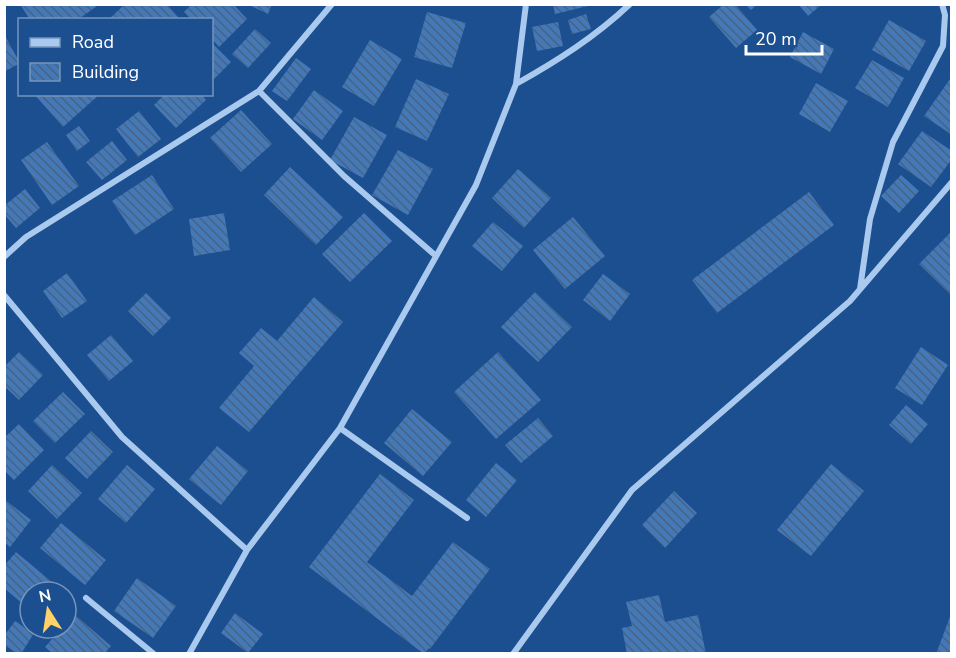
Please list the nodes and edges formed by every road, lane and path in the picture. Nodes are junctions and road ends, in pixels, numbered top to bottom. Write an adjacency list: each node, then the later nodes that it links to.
1 (332, 4): 6 (street)
2 (526, 4): 5 (street)
3 (630, 4): 5 (street)
4 (942, 4): 10 (street)
5 (516, 84): 8 (street)
6 (259, 91): 8 (street); 9 (street)
7 (951, 182): 10 (street)
8 (436, 256): 12 (street)
9 (4, 257)
10 (860, 290): 18 (street)
11 (4, 295): 14 (street)
12 (340, 428): 13 (street); 14 (street)
13 (467, 518)
14 (247, 550): 17 (street)
15 (86, 598): 16 (street)
16 (154, 654)
17 (189, 654)
18 (513, 654)

